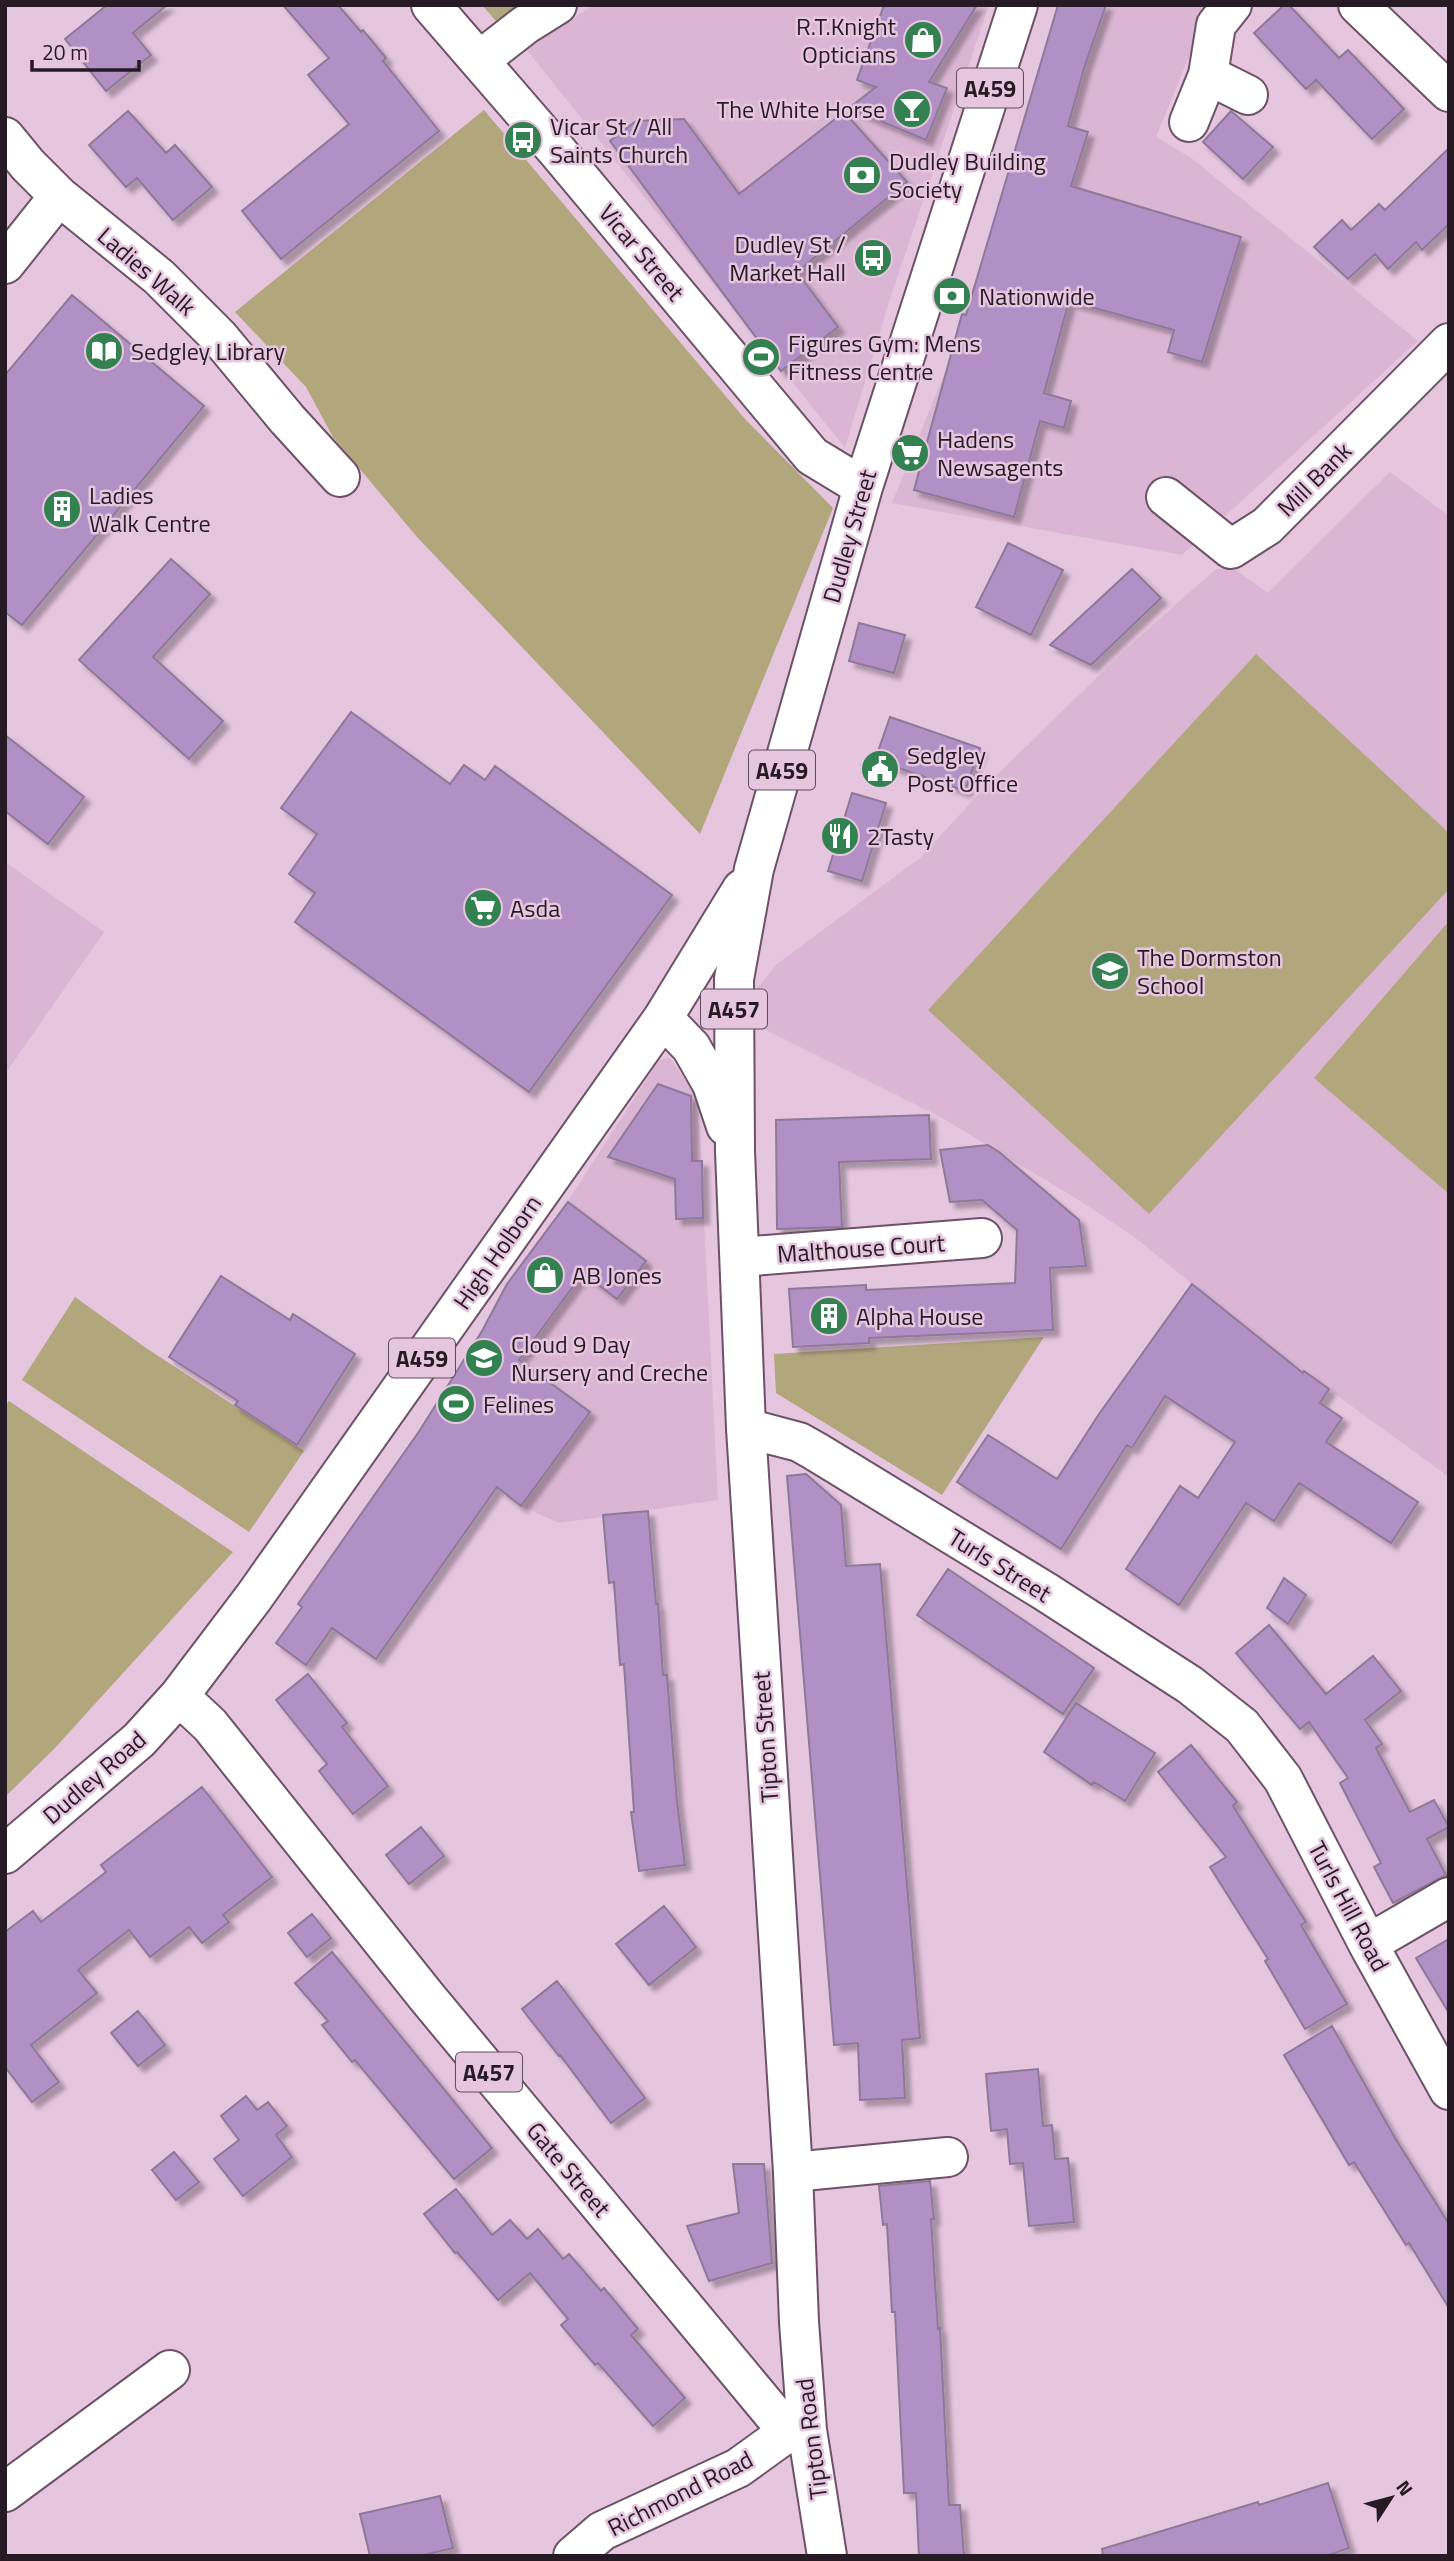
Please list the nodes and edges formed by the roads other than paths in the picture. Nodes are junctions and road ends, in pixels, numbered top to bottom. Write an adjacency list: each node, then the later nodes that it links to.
1 (431, 5): 6 (main road, Vicar Street)
2 (557, 5): 6 (main road)
3 (1018, 5): 16 (main road, Dudley Street / A459)
4 (1232, 5): 7 (main road)
5 (1358, 5): 8 (main road)
6 (480, 60): 16 (main road, Vicar Street)
7 (1208, 75): 9 (main road); 10 (main road)
8 (1449, 92)
9 (1248, 95)
10 (1189, 122)
11 (5, 137): 12 (main road, Ladies Walk)
12 (59, 196): 13 (main road); 15 (main road, Ladies Walk)
13 (5, 264)
14 (1449, 343): 17 (main road, Mill Bank)
15 (340, 477)
16 (863, 486): 18 (main road, Dudley Street / A459)
17 (1166, 497)
18 (754, 869): 19 (main road, High Holborn / A459); 20 (main road, Tipton Street / A457)
19 (663, 1018): 20 (main road, Tipton Street / A457); 24 (main road, High Holborn / A459)
20 (735, 1151): 22 (main road, Tipton Street / A457)
21 (982, 1238): 22 (main road, Malthouse Court)
22 (740, 1257): 23 (main road, Tipton Street / A457)
23 (746, 1428): 25 (main road, Turls Street); 31 (main road, Tipton Street / A457)
24 (179, 1696): 26 (main road, Dudley Road / A459); 34 (main road, Gate Street / A457)
25 (1242, 1726): 28 (main road, Turls Hill Road)
26 (5, 1854)
27 (1449, 1897): 28 (main road)
28 (1368, 1944): 29 (main road, Turls Hill Road)
29 (1449, 2090)
30 (948, 2157): 31 (main road)
31 (793, 2172): 32 (main road, Tipton Street / A457)
32 (799, 2322): 34 (main road, Tipton Road / A457)
33 (170, 2370): 35 (main road)
34 (798, 2431): 36 (main road, Richmond Road); 37 (main road, Tipton Road / A457)
35 (5, 2492)
36 (573, 2556)
37 (827, 2556)

